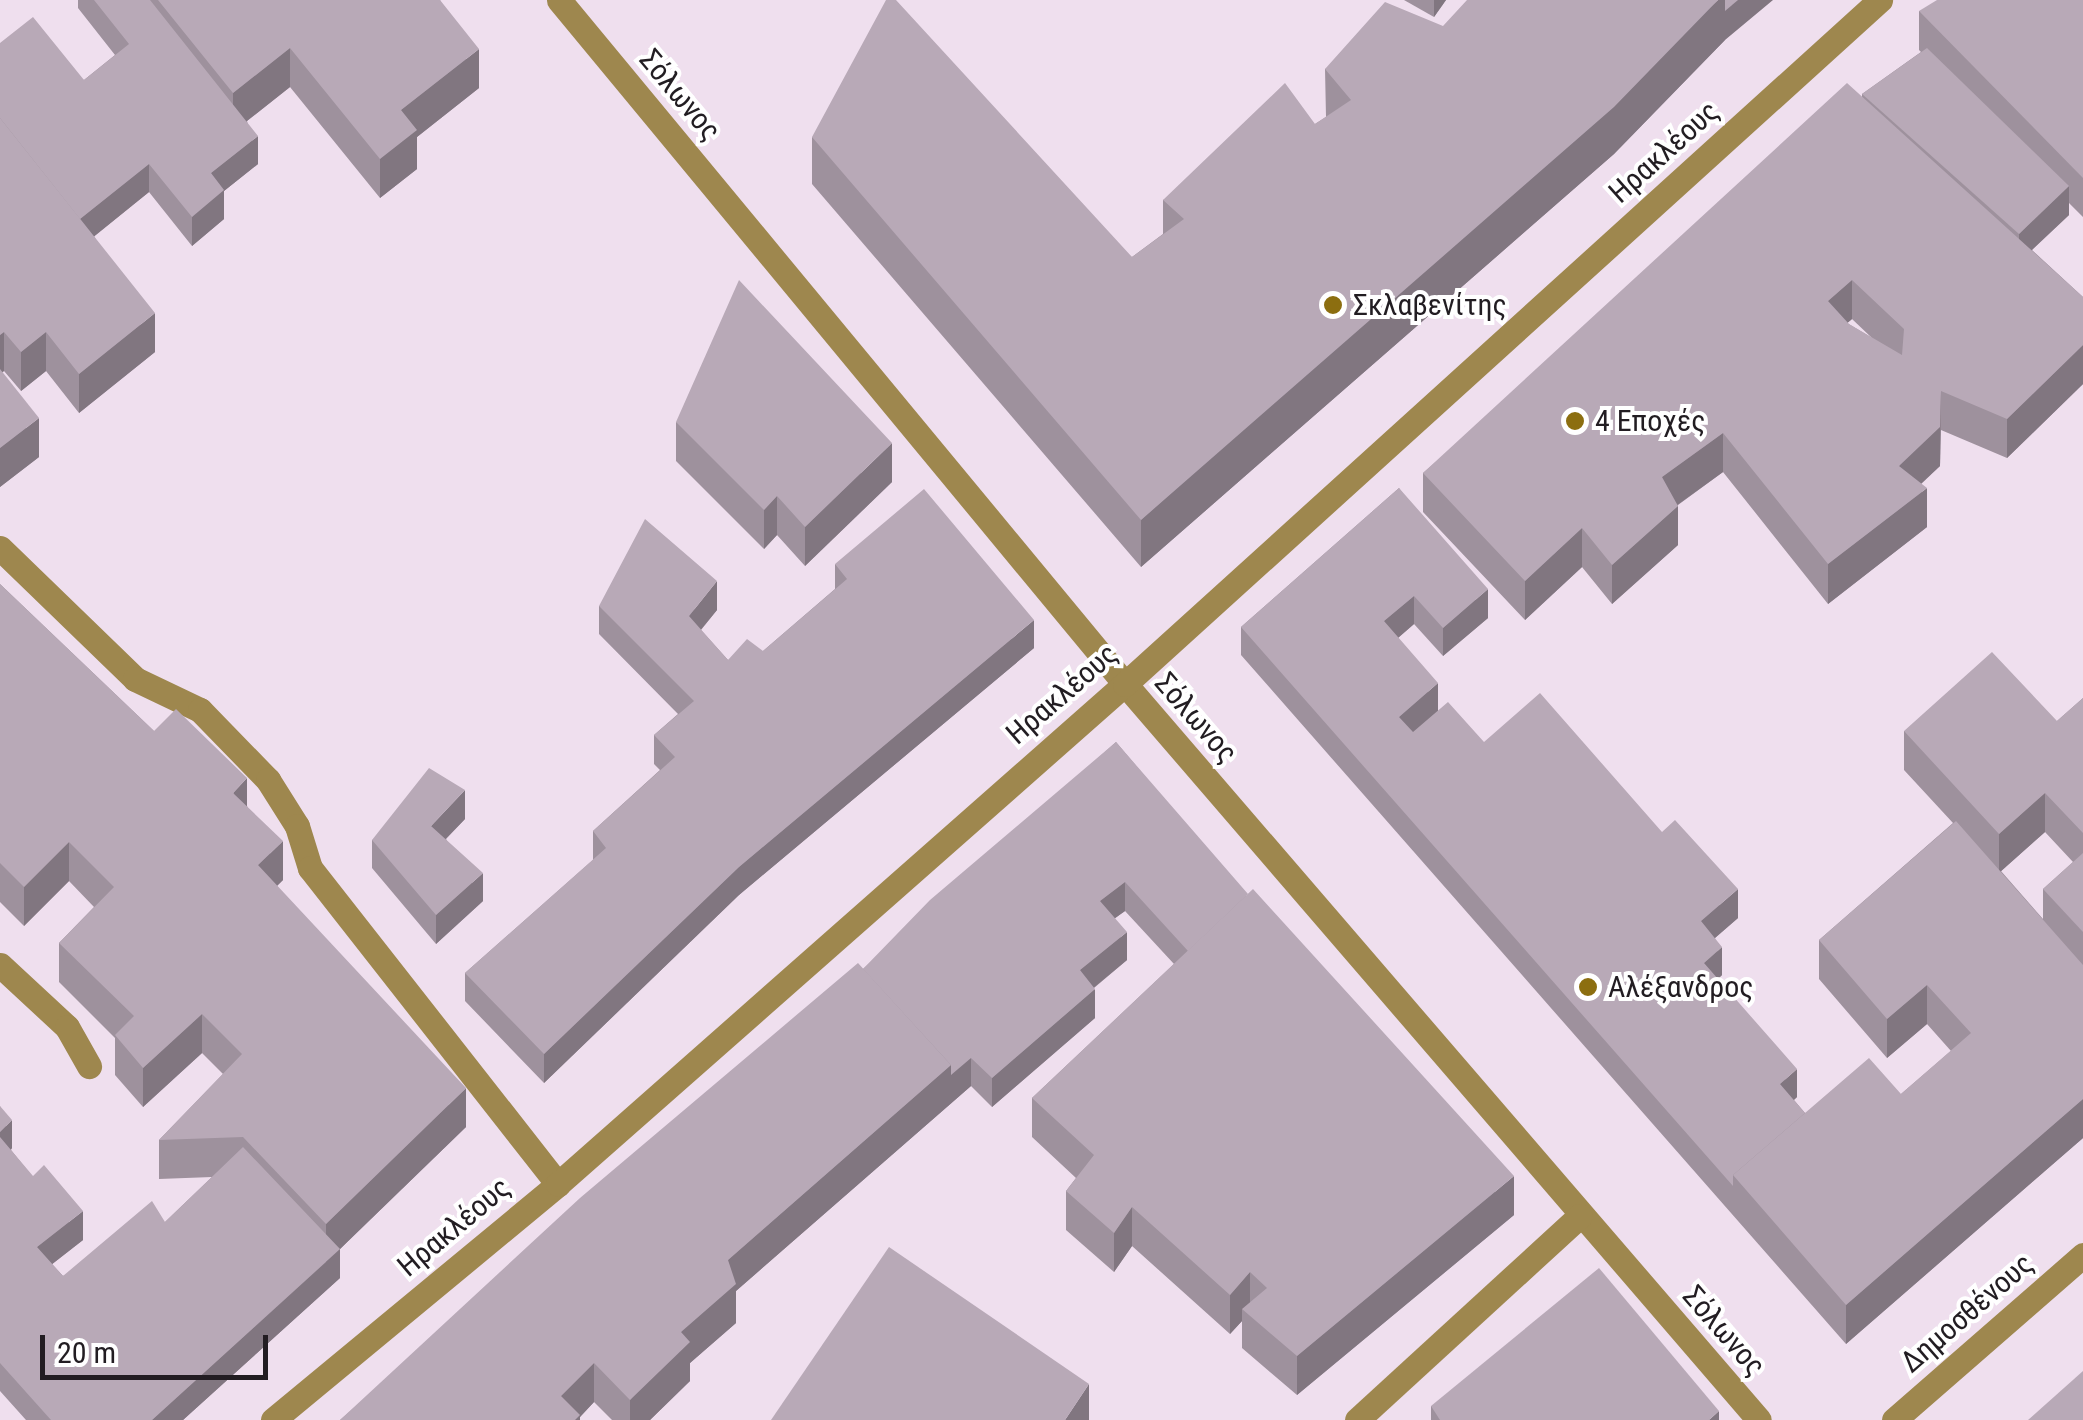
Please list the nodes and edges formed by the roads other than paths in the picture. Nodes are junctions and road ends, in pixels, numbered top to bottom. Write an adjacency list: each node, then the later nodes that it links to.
1 (559, 0): 4 (street, Σόλωνος)
2 (1880, 0): 4 (street, Ηρακλέους)
3 (0, 548): 7 (street)
4 (1124, 684): 7 (street, Ηρακλέους); 8 (street, Σόλωνος)
5 (0, 966): 6 (street)
6 (89, 1066)
7 (558, 1184): 10 (street, Ηρακλέους)
8 (1580, 1216): 11 (street); 12 (street, Σόλωνος)
9 (2083, 1255): 13 (street, Δημοσθένους)
10 (272, 1420)
11 (1356, 1420)
12 (1759, 1420)
13 (1894, 1420)

